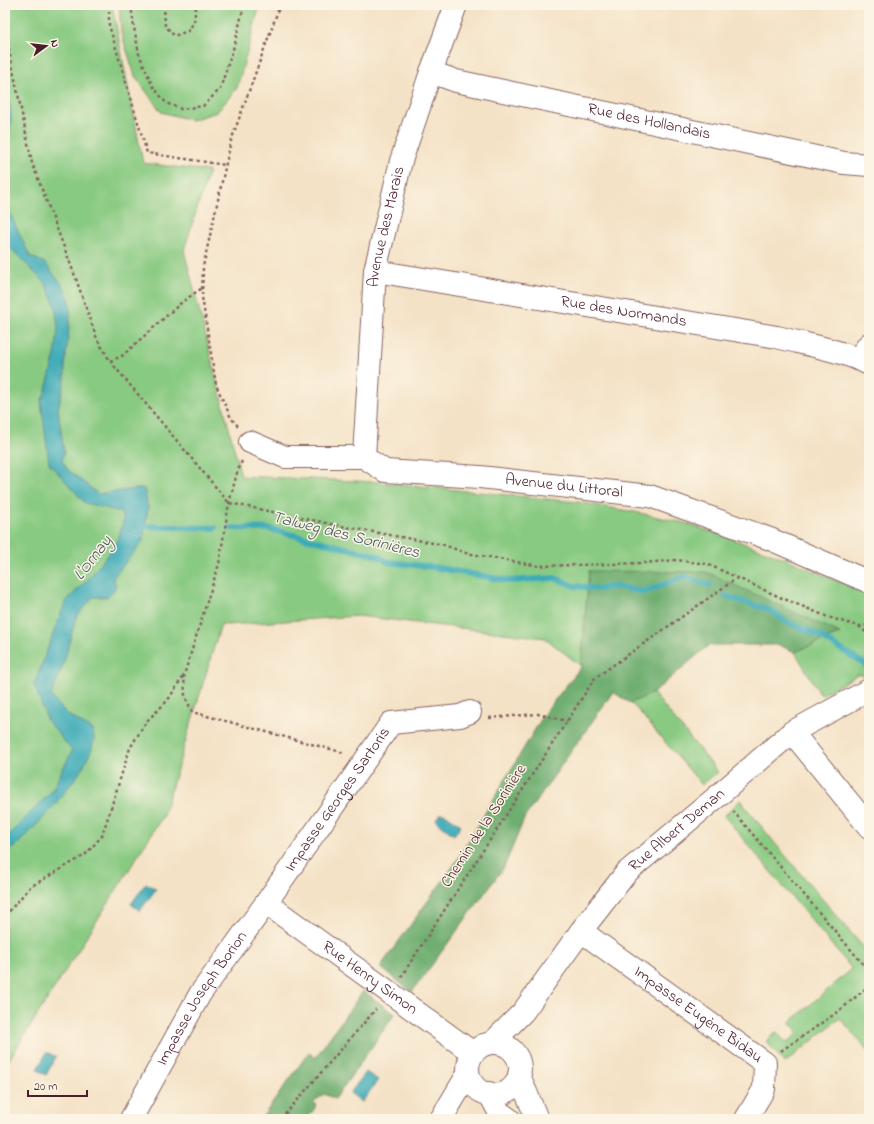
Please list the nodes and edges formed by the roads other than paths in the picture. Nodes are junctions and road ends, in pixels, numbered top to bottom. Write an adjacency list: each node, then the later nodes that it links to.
1 (456, 5): 2 (street, Avenue des Marais)
2 (431, 72): 3 (street, Rue des Hollandais); 4 (street, Avenue des Marais)
3 (869, 164)
4 (375, 271): 5 (street, Rue des Normands); 7 (street, Avenue des Marais)
5 (865, 356)
6 (250, 442): 7 (street)
7 (364, 457): 8 (street, Avenue du Littoral)
8 (869, 582)
9 (869, 690): 11 (street, Rue Albert Deman)
10 (470, 712): 13 (street, Impasse Georges Sartoris)
11 (792, 732): 12 (street); 14 (street, Rue Albert Deman)
12 (869, 827)
13 (266, 903): 17 (street, Rue Henry Simon); 22 (street, Impasse Joseph Borion)
14 (581, 931): 15 (street, Rue Albert Deman); 26 (street, Impasse Eugène Bidau)
15 (523, 1012): 16 (street, Rue Albert Deman); 18 (street, Rue Albert Deman)
16 (493, 1042): 17 (street, Rue Albert Deman); 18 (street)
17 (473, 1053): 19 (street)
18 (515, 1053): 20 (street, Rue Albert Deman)
19 (468, 1074): 20 (street); 21 (street)
20 (500, 1088): 21 (street); 23 (street); 24 (street); 25 (street)
21 (442, 1117)
22 (131, 1119)
23 (509, 1119)
24 (532, 1119)
25 (537, 1119)
26 (746, 1119)

